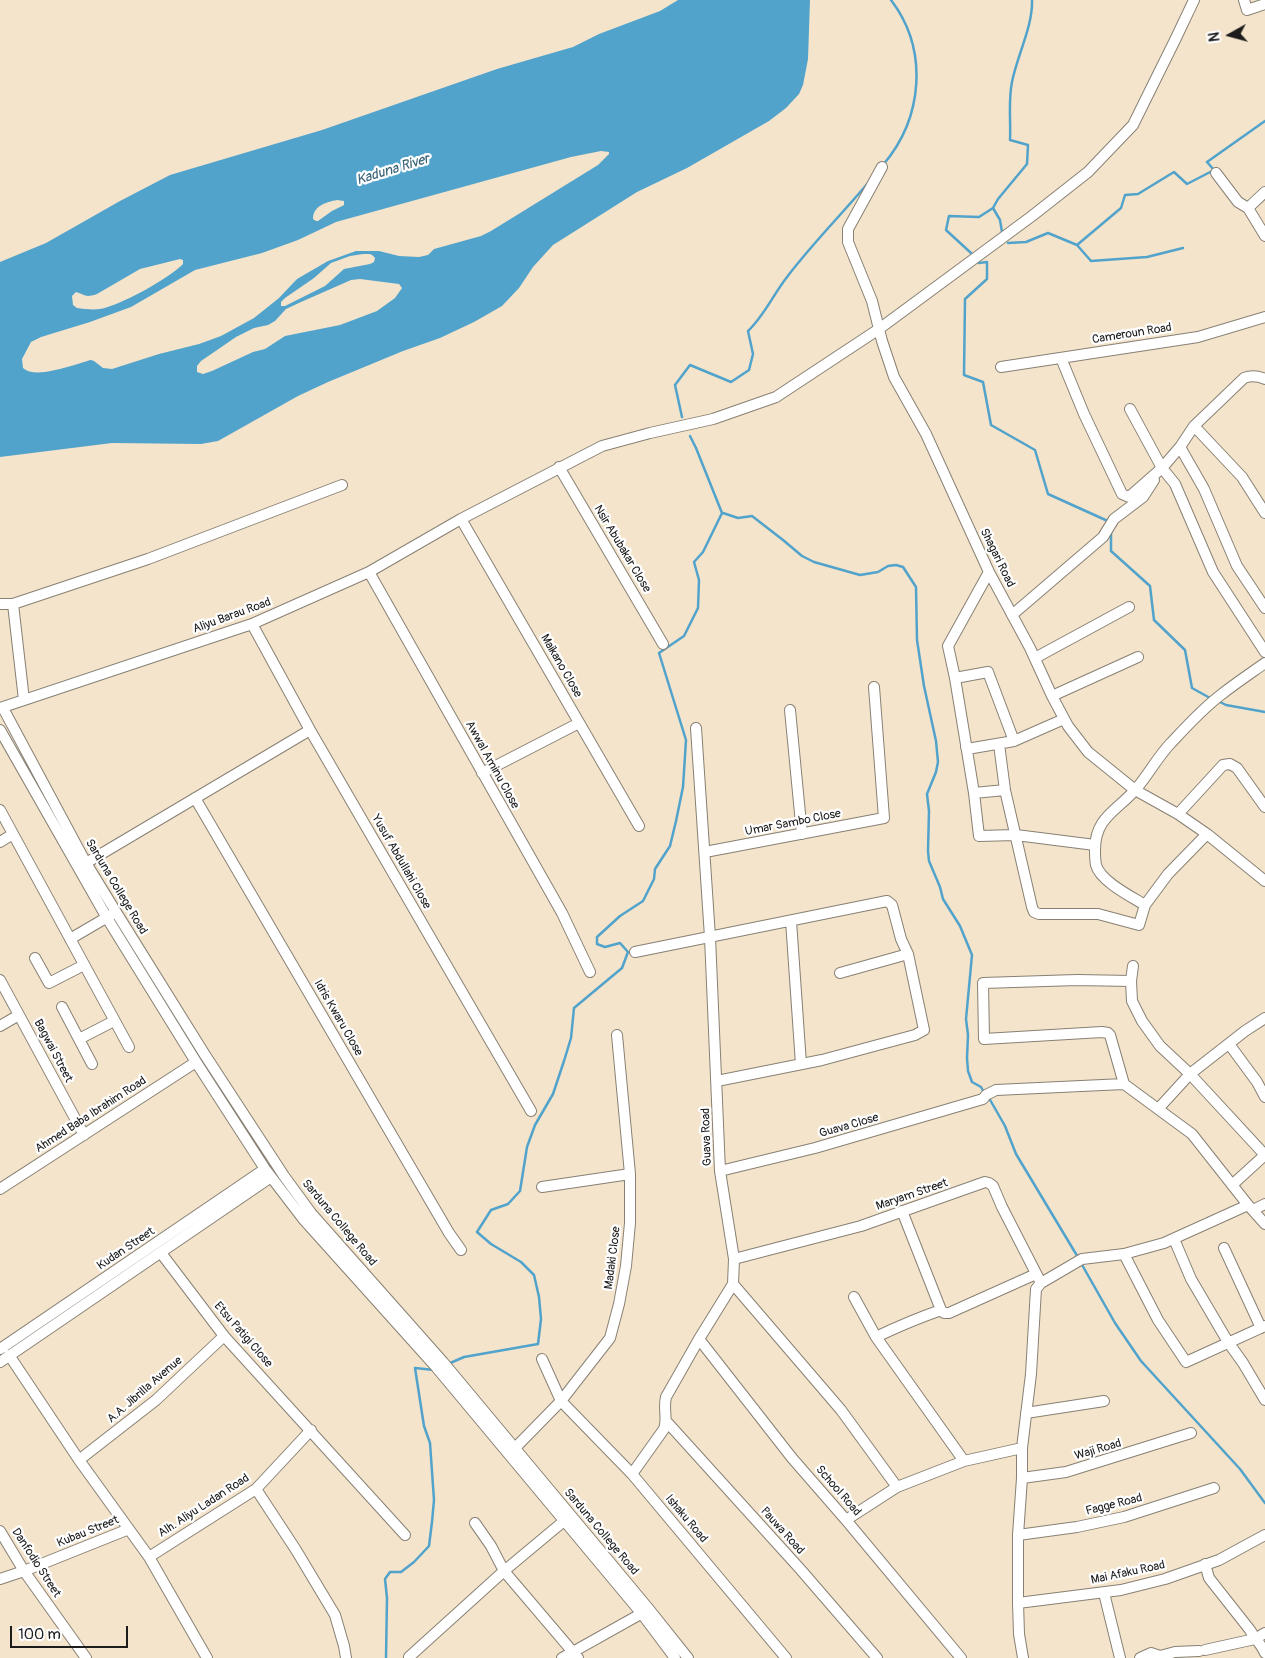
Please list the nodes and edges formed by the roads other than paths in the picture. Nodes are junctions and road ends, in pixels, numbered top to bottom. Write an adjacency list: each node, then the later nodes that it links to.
1 (1194, 0): 10 (street, Aliyu Barau Road)
2 (1244, 0): 3 (street)
3 (1265, 4)
4 (882, 166): 10 (street, Shagari Road)
5 (1216, 172): 7 (street)
6 (1265, 192): 7 (street)
7 (1248, 208): 8 (street)
8 (1265, 236)
9 (1265, 317): 11 (street, Cameroun Road)
10 (879, 329): 17 (street, Aliyu Barau Road); 23 (street, Shagari Road)
11 (1060, 358): 12 (street, Cameroun Road); 18 (street)
12 (1001, 367)
13 (1265, 380): 15 (street)
14 (1130, 409): 18 (street)
15 (1194, 426): 16 (street); 20 (street)
16 (1180, 447): 18 (street); 27 (street)
17 (559, 467): 21 (street, Aliyu Barau Road); 30 (street, Nsir Abubakar Close)
18 (1162, 468): 28 (street); 31 (street)
19 (342, 485): 25 (street)
20 (1265, 513)
21 (461, 519): 22 (street, Aliyu Barau Road); 42 (street, Maikano Close)
22 (369, 572): 29 (street, Aliyu Barau Road); 49 (street, Awwal Aminu Close)
23 (989, 572): 28 (street, Shagari Road); 35 (street)
24 (0, 604): 25 (street)
25 (13, 604): 38 (street)
26 (1129, 607): 33 (street)
27 (1265, 608)
28 (1012, 615): 33 (street, Shagari Road)
29 (252, 624): 38 (street, Aliyu Barau Road); 45 (street, Yusuf Abdullahi Close)
30 (663, 644)
31 (1265, 652)
32 (1138, 657): 37 (street)
33 (1035, 658): 37 (street, Shagari Road)
34 (1265, 663): 51 (street)
35 (955, 678): 46 (street); 48 (street)
36 (874, 687): 59 (street, Umar Sambo Close)
37 (1052, 696): 41 (street, Shagari Road)
38 (24, 700): 39 (street, Aliyu Barau Road)
39 (1, 708): 65 (street, Sarduna College Road)
40 (790, 710): 59 (street)
41 (1064, 719): 46 (street); 51 (street, Shagari Road)
42 (579, 723): 49 (street); 57 (street, Maikano Close)
43 (696, 728): 64 (street, Guava Road)
44 (0, 730): 68 (street, Sarduna College Road)
45 (310, 730): 53 (street); 98 (street, Yusuf Abdullahi Close)
46 (1014, 741): 47 (street)
47 (999, 744): 48 (street); 50 (street)
48 (966, 746): 52 (street)
49 (482, 773): 77 (street, Awwal Aminu Close)
50 (1005, 790): 52 (street); 61 (street)
51 (1135, 790): 56 (street, Shagari Road); 63 (street)
52 (974, 793): 61 (street)
53 (195, 798): 65 (street); 112 (street, Idris Kwaru Close)
54 (1265, 807): 56 (street)
55 (0, 810): 58 (street)
56 (1178, 814): 60 (street, Shagari Road)
57 (639, 826)
58 (13, 834): 62 (street); 71 (street)
59 (802, 834): 64 (street, Umar Sambo Close)
60 (1207, 834): 66 (street, Shagari Road); 67 (street)
61 (1016, 835): 63 (street); 67 (street)
62 (0, 842)
63 (1095, 845): 67 (street)
64 (705, 852): 70 (street, Guava Road)
65 (86, 863): 68 (street, Sarduna College Road)
66 (1265, 881)
67 (1145, 905)
68 (111, 915): 71 (street); 90 (street, Sarduna College Road); 129 (street, Sarduna College Road)
69 (791, 921): 70 (street); 73 (street); 92 (street)
70 (710, 937): 72 (street); 94 (street, Guava Road)
71 (70, 940): 75 (street)
72 (636, 952)
73 (908, 954): 78 (street); 92 (street)
74 (35, 958): 75 (street)
75 (84, 965): 84 (street)
76 (1133, 966): 80 (street)
77 (590, 972)
78 (840, 973)
79 (0, 980): 82 (street, Bagwai Street)
80 (1131, 981): 93 (street); 95 (street)
81 (62, 1007): 87 (street)
82 (19, 1014): 85 (street); 99 (street, Bagwai Street)
83 (1265, 1018): 88 (street)
84 (114, 1021): 87 (street); 89 (street)
85 (0, 1026)
86 (617, 1036): 102 (street, Madaki Close)
87 (80, 1039): 91 (street)
88 (1229, 1044): 93 (street); 96 (street)
89 (129, 1047)
90 (196, 1062): 99 (street, Ahmed Baba Ibrahim Road); 101 (street, Sarduna College Road)
91 (92, 1064)
92 (801, 1064): 94 (street)
93 (1190, 1074): 97 (street); 103 (street)
94 (717, 1081): 100 (street, Guava Road)
95 (1124, 1084): 97 (street); 100 (street, Guava Close)
96 (1265, 1097)
97 (1158, 1109): 103 (street)
98 (531, 1111)
99 (84, 1135): 105 (street, Ahmed Baba Ibrahim Road)
100 (720, 1170): 115 (street, Guava Road)
101 (268, 1173): 113 (street); 125 (street, Kudan Street); 129 (street, Sarduna College Road)
102 (630, 1174): 104 (street); 133 (street, Madaki Close)
103 (1232, 1185): 107 (street)
104 (542, 1187)
105 (0, 1189)
106 (1265, 1204): 107 (street)
107 (1250, 1207): 109 (street); 110 (street)
108 (902, 1211): 115 (street, Maryam Street); 116 (street, Maryam Street); 119 (street)
109 (1265, 1224)
110 (1174, 1239): 114 (street); 124 (street)
111 (1224, 1248): 120 (street)
112 (461, 1250)
113 (161, 1253): 121 (street, Etsu Patigi Close); 126 (street)
114 (1124, 1254): 116 (street); 124 (street)
115 (734, 1259): 117 (street, Guava Road)
116 (1038, 1279): 119 (street); 134 (street)
117 (733, 1284): 123 (street); 144 (street)
118 (854, 1297): 122 (street)
119 (941, 1310): 122 (street)
120 (1263, 1327): 124 (street)
121 (224, 1336): 136 (street, Etsu Patigi Close); 140 (street, A.A. Jibrilla Avenue)
122 (876, 1337): 141 (street)
123 (699, 1339): 135 (street); 147 (street, School Road)
124 (1228, 1342): 132 (street)
125 (0, 1349)
126 (9, 1355): 128 (street); 140 (street)
127 (542, 1359): 133 (street, Ishaku Road)
128 (0, 1362)
129 (439, 1365): 130 (street, Sarduna College Road)
130 (449, 1376): 138 (street, Sarduna College Road); 148 (street, Sarduna College Road)
131 (1104, 1400): 134 (street)
132 (1265, 1400)
133 (561, 1401): 138 (street, Madaki Close); 142 (street, Ishaku Road)
134 (1026, 1413): 139 (street)
135 (667, 1422): 142 (street); 175 (street, Pauwa Road)
136 (311, 1430): 146 (street, Alh. Aliyu Ladan Road); 152 (street, Etsu Patigi Close)
137 (1191, 1433): 143 (street, Waji Road)
138 (515, 1448): 162 (street, Sarduna College Road)
139 (1022, 1448): 141 (street); 143 (street)
140 (79, 1460): 150 (street)
141 (964, 1461): 144 (street)
142 (632, 1474): 174 (street, Ishaku Road)
143 (1022, 1478): 153 (street)
144 (897, 1487): 147 (street)
145 (1214, 1488): 153 (street, Fagge Road)
146 (256, 1489): 155 (street, Alh. Aliyu Ladan Road); 170 (street)
147 (846, 1520): 176 (street, School Road)
148 (564, 1521): 158 (street); 162 (street, Sarduna College Road)
149 (475, 1523): 158 (street)
150 (129, 1529): 155 (street); 157 (street, Kubau Street)
151 (0, 1531): 157 (street, Danfodio Street)
152 (405, 1535)
153 (1018, 1535): 161 (street)
154 (1265, 1536): 156 (street, Mai Afaku Road)
155 (149, 1557): 169 (street)
156 (1206, 1564): 160 (street, Mai Afaku Road); 164 (street)
157 (24, 1571): 159 (street, Kubau Street); 168 (street, Danfodio Street)
158 (504, 1571): 166 (street); 167 (street)
159 (0, 1579)
160 (1104, 1593): 161 (street, Mai Afaku Road); 178 (street)
161 (1018, 1603): 177 (street)
162 (645, 1611): 166 (street); 172 (street, Sarduna College Road); 173 (street, Sarduna College Road)
163 (1265, 1633): 164 (street)
164 (1255, 1639): 165 (street); 179 (street)
165 (1265, 1653)
166 (575, 1655): 171 (street)
167 (409, 1657)
168 (86, 1658)
169 (207, 1658)
170 (346, 1658)
171 (562, 1658)
172 (675, 1658)
173 (688, 1658)
174 (786, 1658)
175 (877, 1658)
176 (961, 1658)
177 (1023, 1658)
178 (1120, 1658)
179 (1140, 1658)

